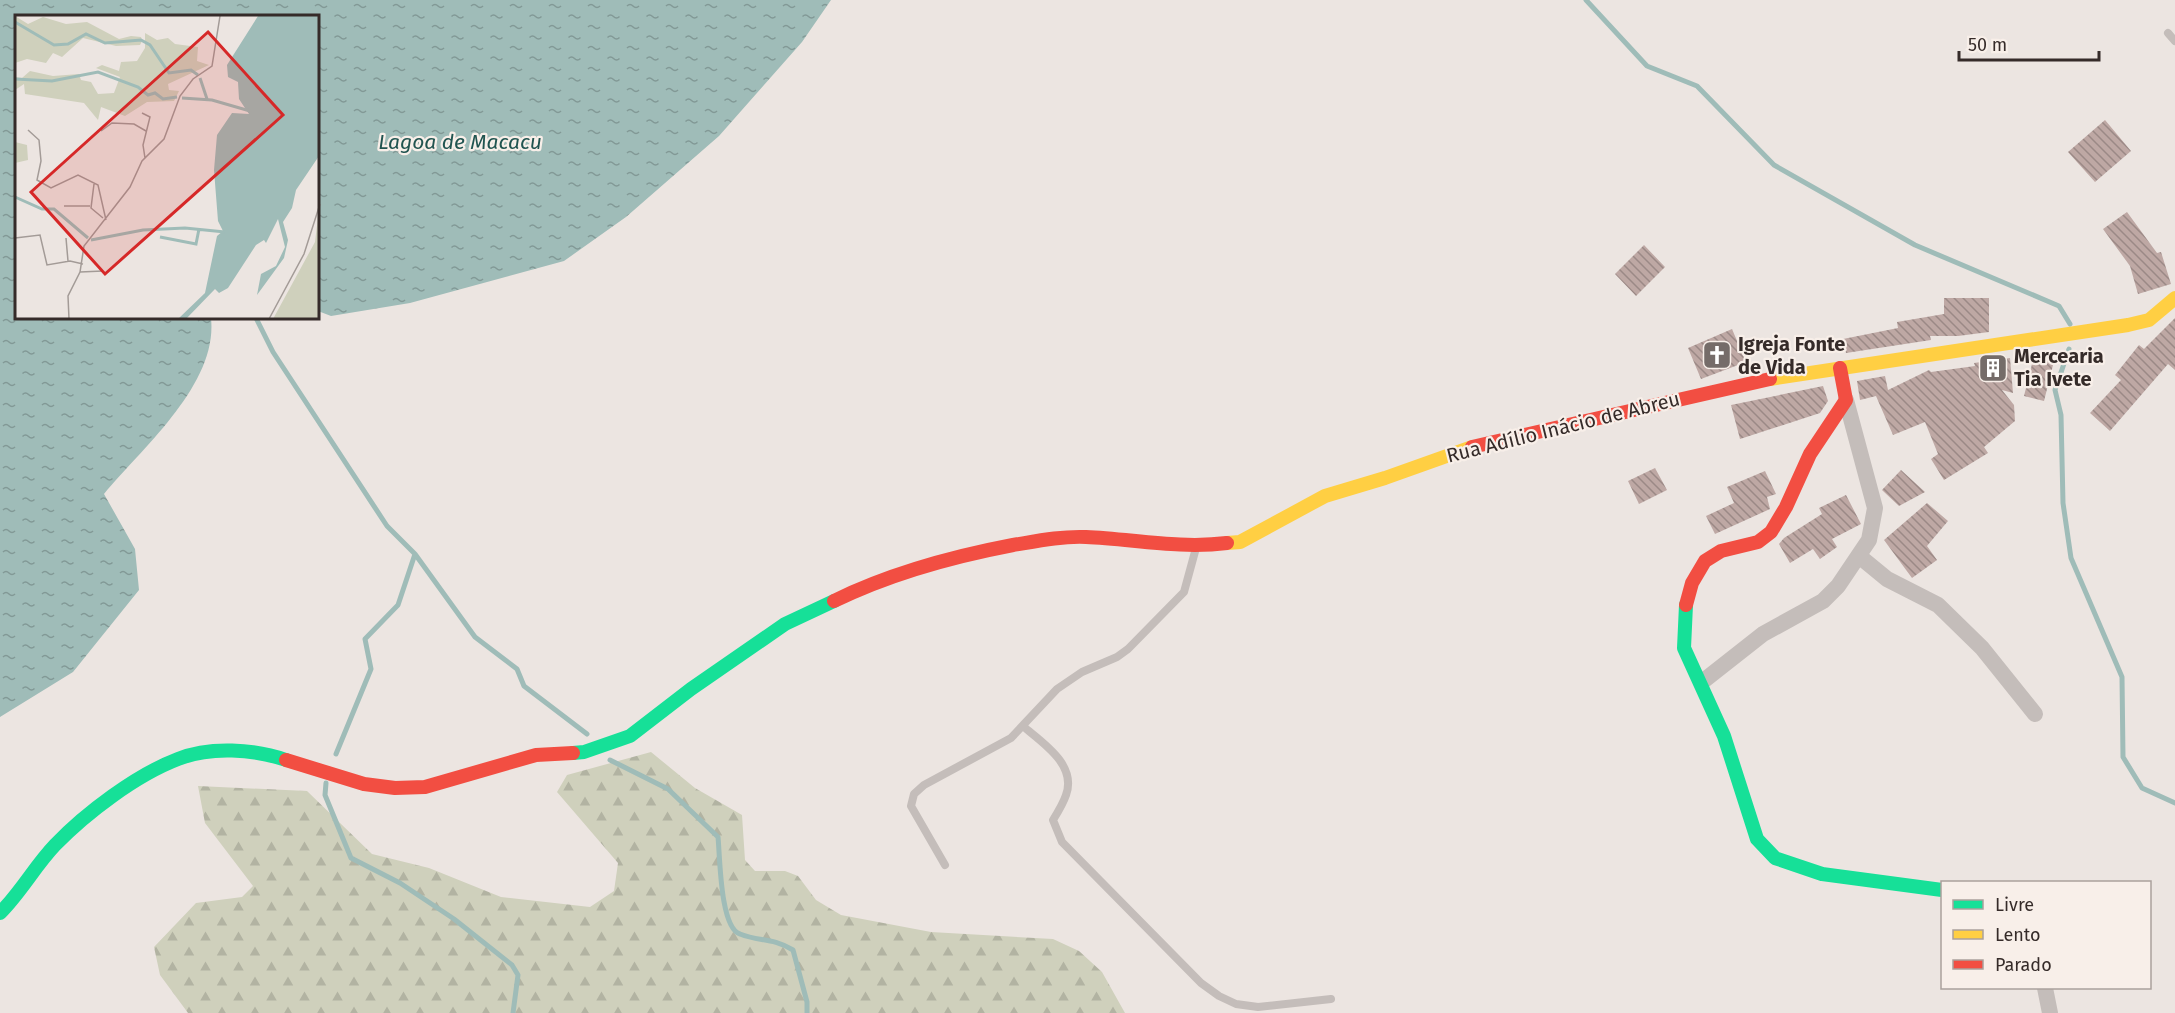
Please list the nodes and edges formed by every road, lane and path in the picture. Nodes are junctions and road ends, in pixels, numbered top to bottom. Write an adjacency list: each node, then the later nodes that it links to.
1 (2168, 33): 2 (lane)
2 (2175, 41)
3 (2175, 298): 4 (street, Rua Adílio Inácio de Abreu)
4 (1840, 368): 5 (street); 6 (street, Rua Adílio Inácio de Abreu)
5 (1846, 400): 7 (street); 8 (street)
6 (1196, 547): 10 (lane); 13 (street, Rua Adílio Inácio de Abreu)
7 (1859, 556): 8 (street); 9 (street)
8 (1702, 682): 12 (street)
9 (2035, 714)
10 (1024, 727): 11 (lane); 15 (lane)
11 (945, 865)
12 (1941, 890)
13 (0, 912)
14 (2045, 989): 16 (street)
15 (1331, 999)
16 (2050, 1013)

